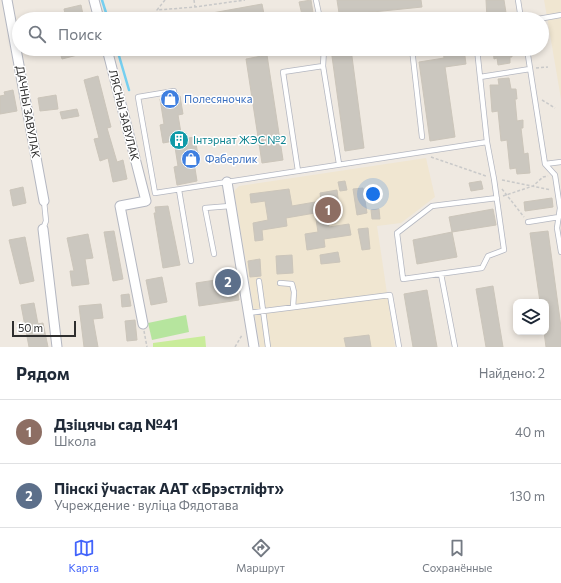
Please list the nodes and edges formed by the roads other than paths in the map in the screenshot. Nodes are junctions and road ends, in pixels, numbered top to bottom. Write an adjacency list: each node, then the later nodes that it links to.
1 (7, 0): 10 (street, ДАЧНЫ ЗАВУЛАК)
2 (94, 0): 5 (street)
3 (316, 0): 6 (lane)
4 (518, 0): 7 (lane)
5 (97, 12)
6 (319, 12)
7 (521, 12)
8 (561, 15): 9 (lane)
9 (549, 17)
10 (12, 27)
11 (17, 56): 30 (street, ДАЧНЫ ЗАВУЛАК)
12 (109, 56): 44 (street, ЛЯСНЫ ЗАВУЛАК)
13 (324, 56): 17 (lane)
14 (413, 56): 21 (lane)
15 (478, 56): 19 (lane)
16 (528, 56): 18 (lane)
17 (323, 66): 24 (lane); 26 (lane)
18 (530, 69): 19 (lane); 25 (lane)
19 (480, 77): 22 (lane)
20 (174, 91): 28 (lane)
21 (422, 137)
22 (487, 142): 24 (lane); 29 (lane)
23 (561, 162): 25 (lane)
24 (339, 164): 26 (lane)
25 (545, 164): 32 (lane)
26 (298, 171): 27 (lane)
27 (227, 182): 28 (lane); 31 (street)
28 (179, 190): 37 (lane)
29 (497, 198): 38 (lane); 38 (lane)
30 (44, 201): 34 (lane)
31 (230, 206): 36 (lane); 43 (street)
32 (559, 217): 33 (lane); 35 (lane)
33 (528, 222)
34 (43, 229): 45 (street)
35 (561, 252)
36 (214, 254)
37 (190, 261)
38 (441, 274): 49 (lane)
39 (259, 280): 42 (lane)
40 (280, 283): 41 (lane)
41 (293, 308): 42 (lane); 48 (lane)
42 (262, 311): 43 (lane); 47 (lane)
43 (248, 313): 46 (street)
44 (143, 324)
45 (57, 347)
46 (254, 347)
47 (268, 347)
48 (398, 347)
49 (456, 347)

